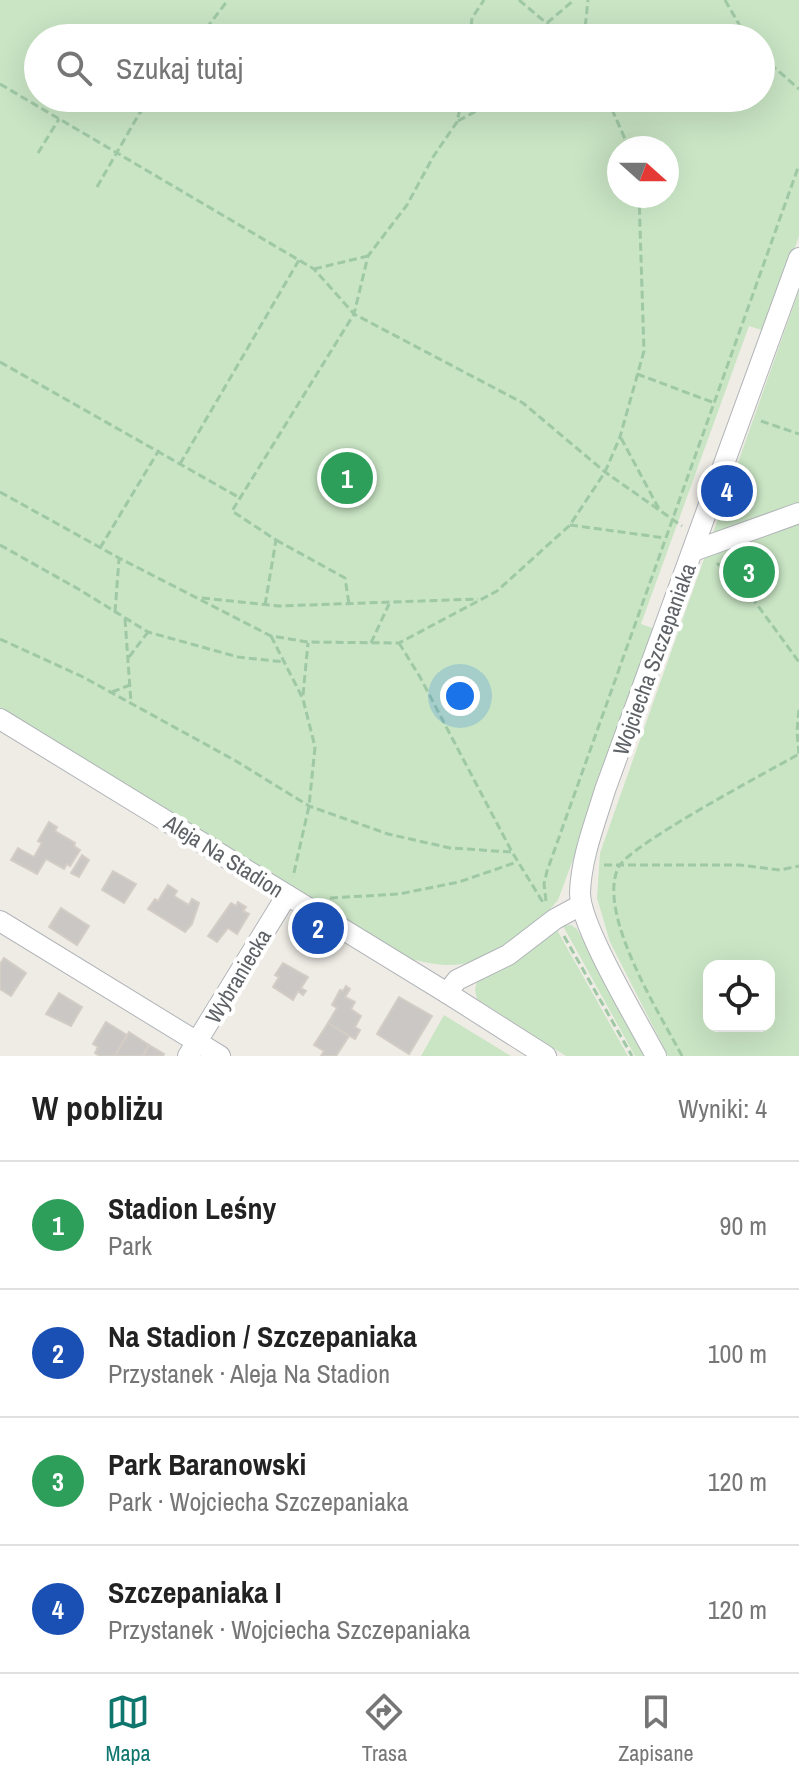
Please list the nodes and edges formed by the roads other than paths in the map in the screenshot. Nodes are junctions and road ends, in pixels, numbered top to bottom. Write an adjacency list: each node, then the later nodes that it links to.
1 (799, 258): 3 (street, Wojciecha Szczepaniaka)
2 (799, 513): 3 (street)
3 (701, 548): 6 (street, Wojciecha Szczepaniaka)
4 (0, 719): 5 (street, Aleja Na Stadion)
5 (287, 895): 8 (street, Aleja Na Stadion); 9 (street, Wybraniecka)
6 (581, 905): 8 (street); 12 (street, Wojciecha Szczepaniaka)
7 (0, 921): 9 (street)
8 (447, 993): 11 (street, Aleja Na Stadion)
9 (193, 1049): 10 (street)
10 (220, 1056)
11 (546, 1056)
12 (656, 1056)

